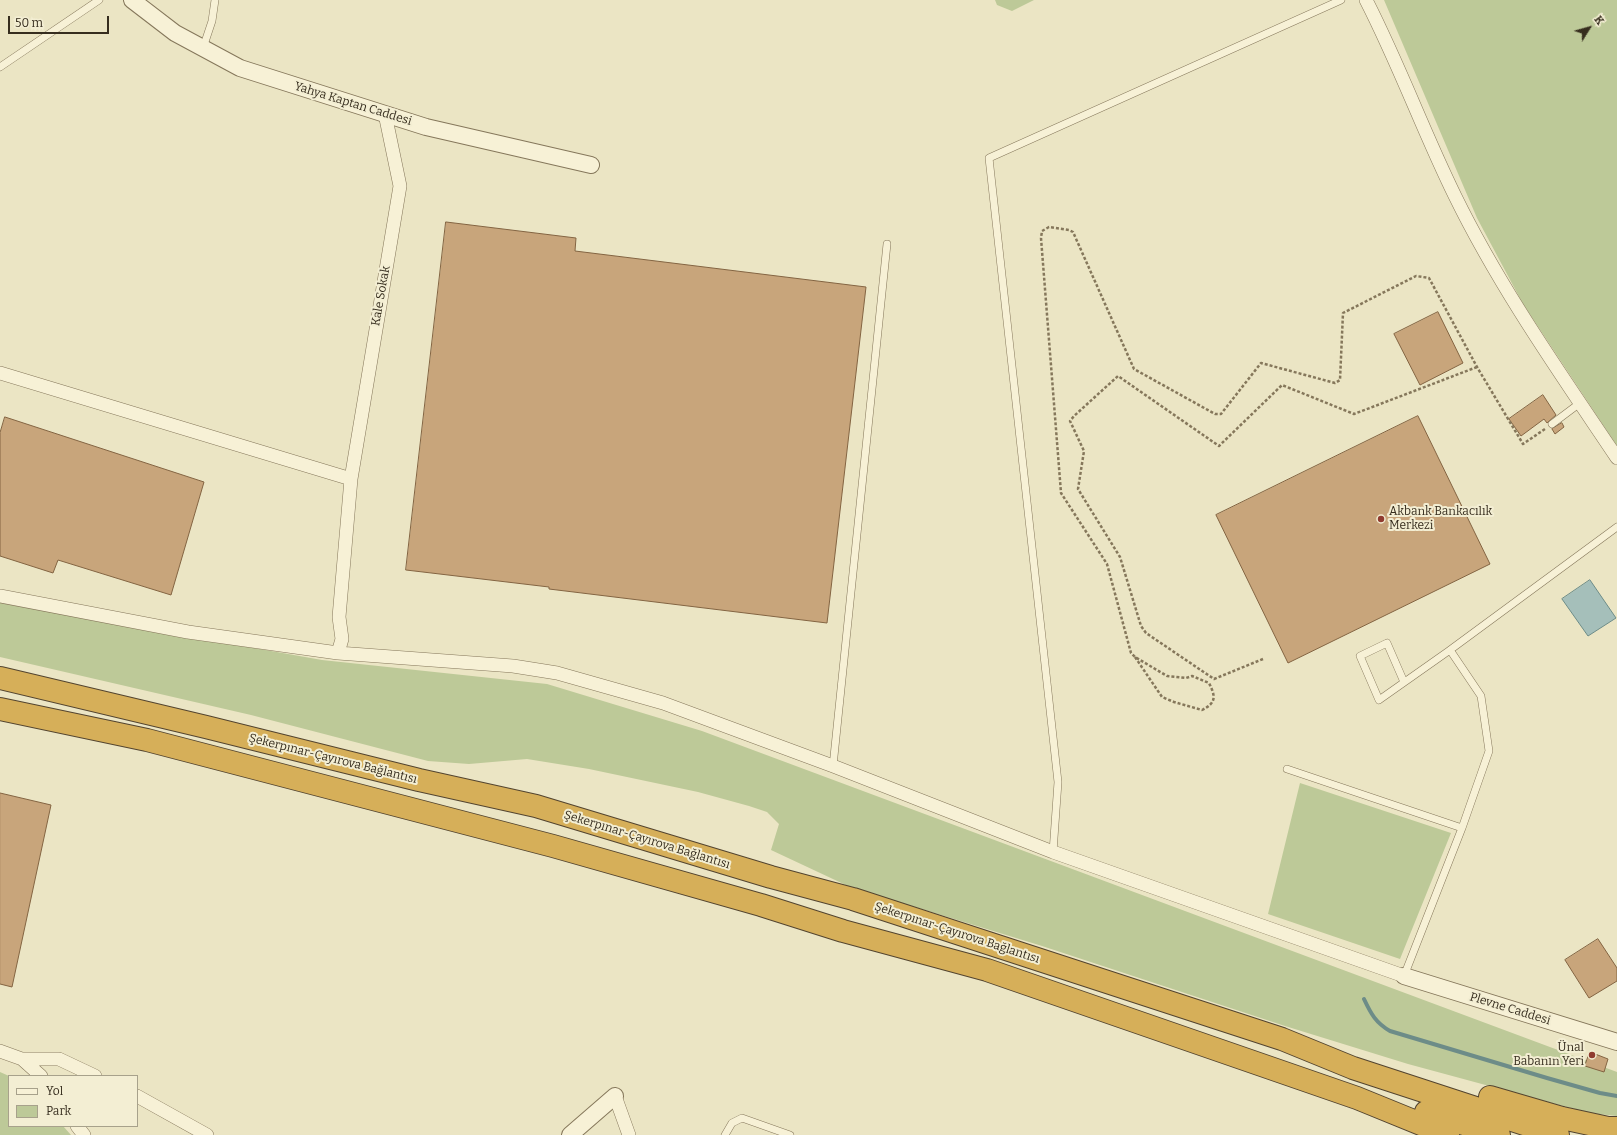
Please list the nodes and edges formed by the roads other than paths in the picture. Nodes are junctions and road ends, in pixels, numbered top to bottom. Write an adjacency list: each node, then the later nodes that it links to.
1 (99, 0): 7 (lane)
2 (132, 0): 6 (street, Yahya Kaptan Caddesi)
3 (215, 0): 6 (lane)
4 (1340, 0): 26 (lane)
5 (1366, 0): 12 (street)
6 (202, 49): 8 (street, Yahya Kaptan Caddesi)
7 (0, 67)
8 (385, 114): 9 (street, Yahya Kaptan Caddesi); 15 (street, Kale Sokak)
9 (591, 165)
10 (887, 244): 23 (lane)
11 (0, 373): 15 (street)
12 (1580, 403): 13 (lane); 14 (street)
13 (1552, 424)
14 (1617, 458)
15 (351, 479): 19 (street, Kale Sokak)
16 (1617, 527): 18 (lane)
17 (0, 596): 19 (street)
18 (1450, 650): 21 (lane); 25 (lane)
19 (338, 653): 23 (street)
20 (0, 678): 29 (highway, Şekerpınar-Çayırova Bağlantısı)
21 (1404, 682): 21 (lane)
22 (0, 709): 28 (highway)
23 (833, 766): 26 (street)
24 (1287, 769): 25 (lane)
25 (1462, 828): 27 (lane)
26 (1053, 852): 27 (street)
27 (1404, 976): 30 (street, Plevne Caddesi)
28 (1130, 1019): 45 (highway); 46 (highway)
29 (1282, 1039): 38 (highway); 47 (highway)
30 (1617, 1042)
31 (0, 1051): 32 (street)
32 (22, 1058): 33 (street); 34 (street)
33 (40, 1075)
34 (92, 1075)
35 (615, 1096): 41 (street); 42 (street)
36 (138, 1097): 40 (street)
37 (78, 1127): 39 (street)
38 (1617, 1128)
39 (84, 1135)
40 (207, 1135)
41 (570, 1135)
42 (628, 1135)
43 (725, 1135): 44 (lane)
44 (790, 1135)
45 (1448, 1135)
46 (1499, 1135)
47 (1558, 1135)

